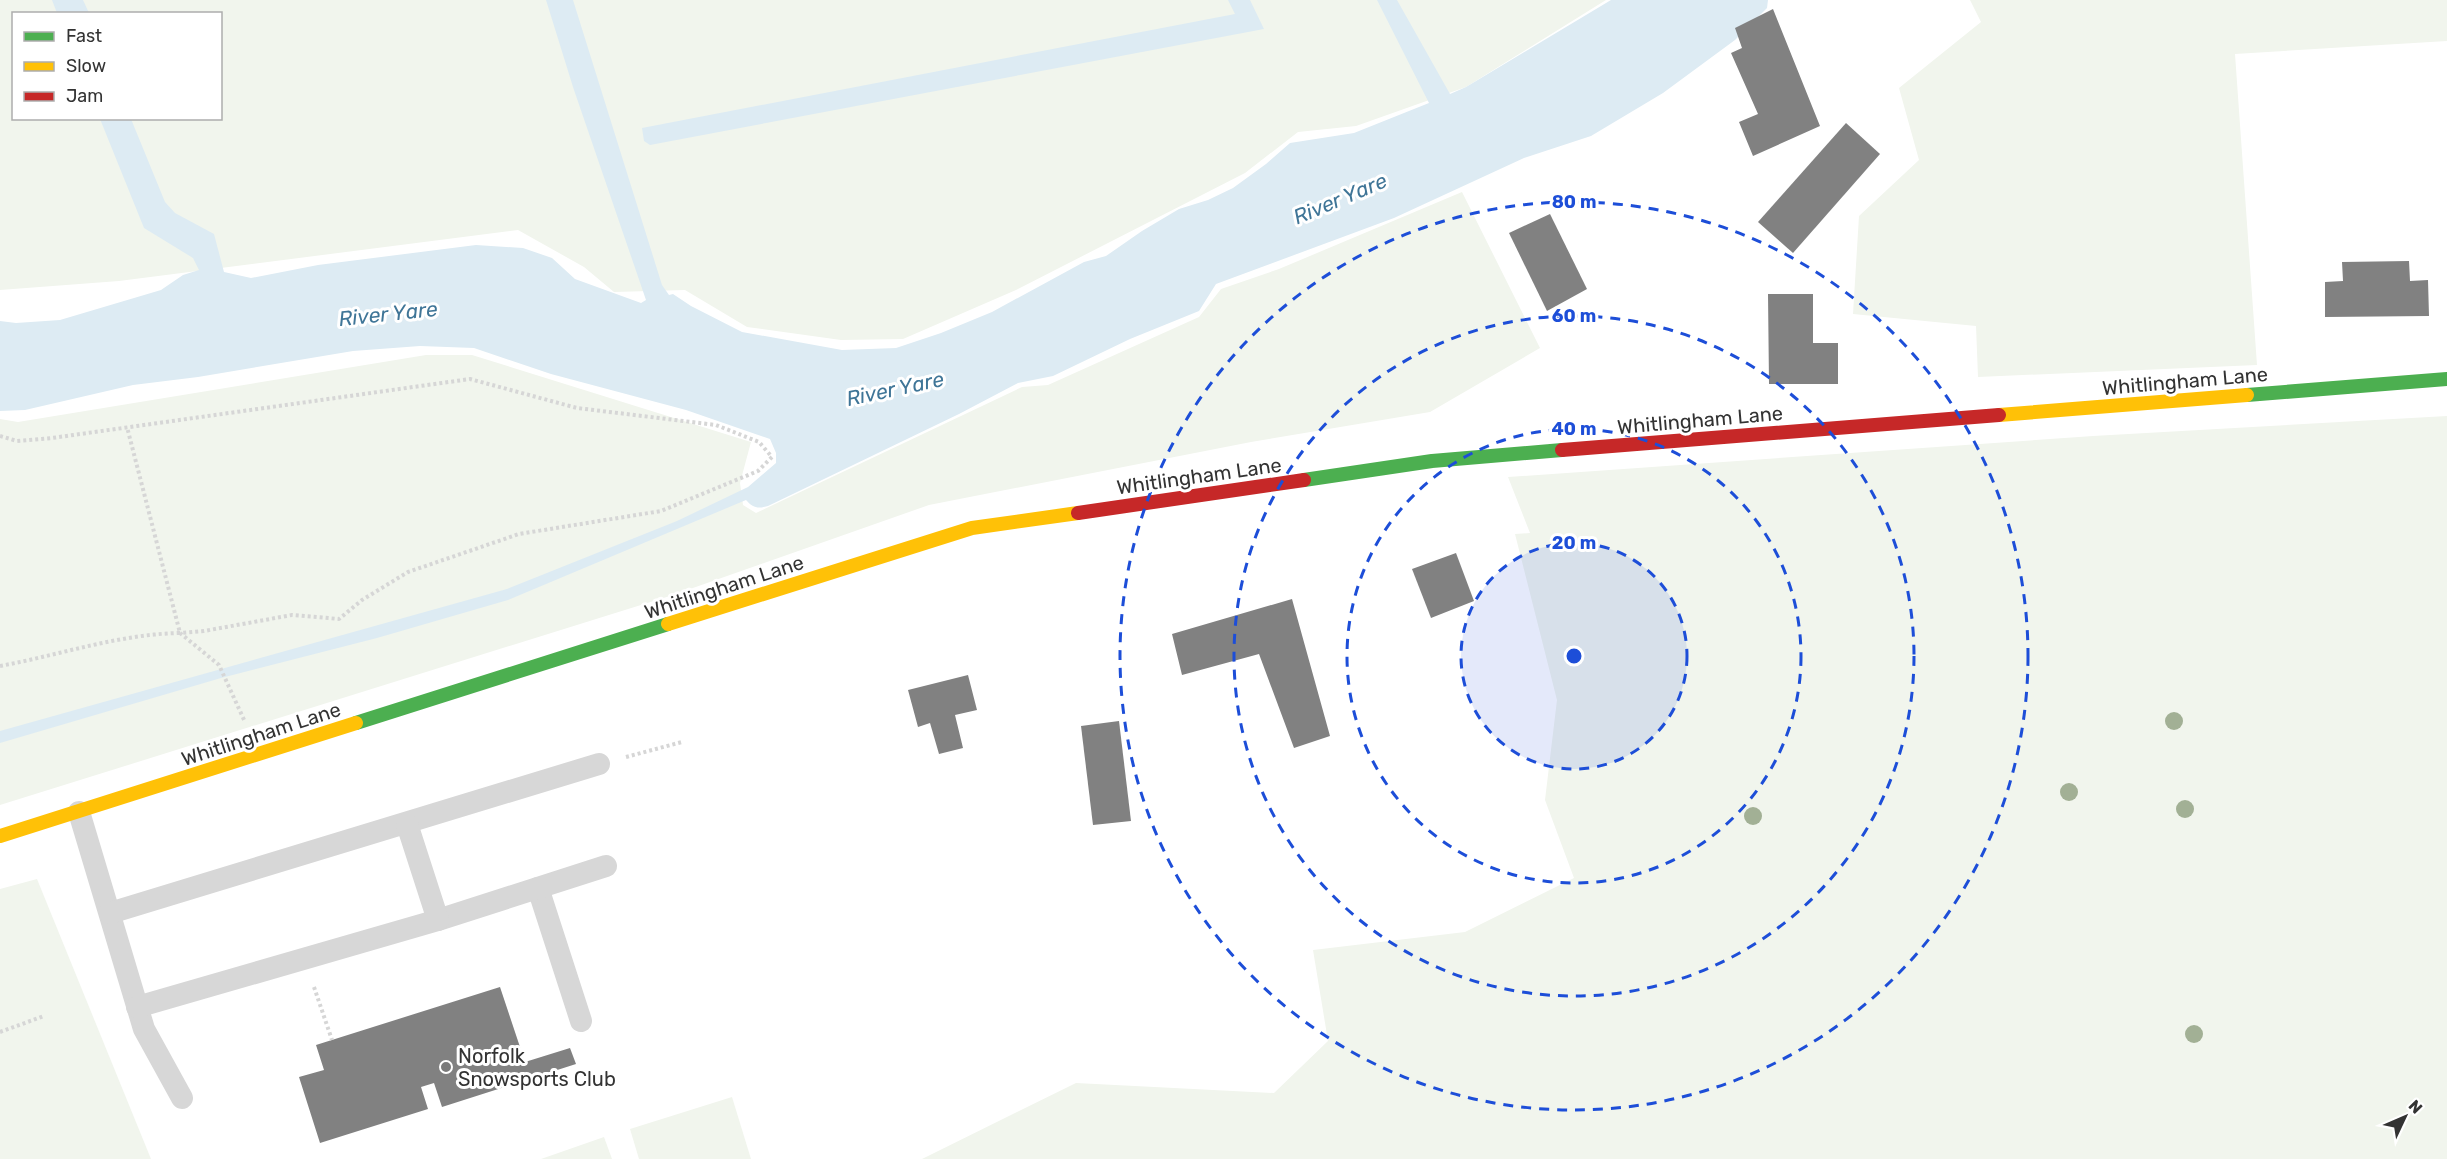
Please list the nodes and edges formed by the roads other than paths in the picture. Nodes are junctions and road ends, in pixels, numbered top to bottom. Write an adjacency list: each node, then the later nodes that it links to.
1 (2447, 379): 3 (street, Whitlingham Lane)
2 (600, 764): 4 (lane)
3 (79, 812): 5 (street, Whitlingham Lane); 8 (lane)
4 (407, 824): 8 (lane); 9 (lane)
5 (0, 837)
6 (606, 866): 7 (lane)
7 (538, 888): 9 (lane); 11 (lane)
8 (110, 913): 10 (lane)
9 (438, 920): 10 (lane)
10 (137, 1006): 12 (lane)
11 (581, 1021)
12 (182, 1098)

